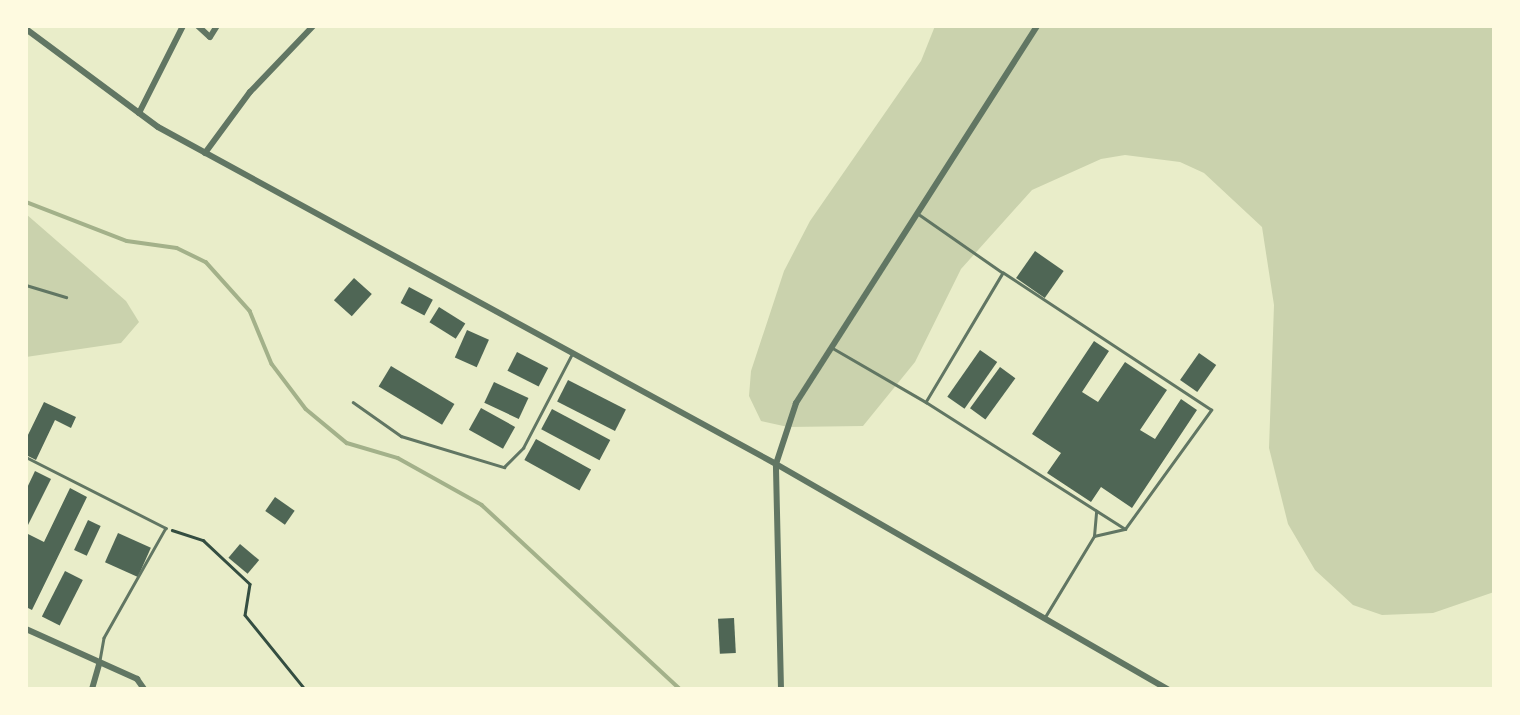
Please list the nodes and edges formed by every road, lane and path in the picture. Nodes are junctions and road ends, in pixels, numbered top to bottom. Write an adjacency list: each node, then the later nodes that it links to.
1 (183, 26): 7 (street)
2 (198, 26): 3 (street)
3 (217, 26)
4 (313, 26): 8 (street)
5 (1037, 26): 9 (street)
6 (26, 29): 7 (street)
7 (139, 113): 8 (street)
8 (205, 153): 14 (street)
9 (917, 213): 10 (lane); 13 (street)
10 (1003, 274): 16 (lane); 21 (lane)
11 (26, 285): 12 (lane)
12 (65, 297)
13 (831, 347): 16 (lane); 18 (street)
14 (572, 353): 15 (lane); 18 (street)
15 (353, 402)
16 (926, 402): 19 (lane)
17 (26, 457): 20 (lane)
18 (776, 464): 23 (street); 29 (street)
19 (1096, 510): 21 (lane); 22 (lane)
20 (166, 528): 25 (lane); 28 (path)
21 (1125, 529): 22 (lane)
22 (1094, 536): 23 (lane)
23 (1045, 618): 30 (street)
24 (26, 629): 25 (street)
25 (99, 664): 26 (street); 27 (street)
26 (92, 689)
27 (144, 689)
28 (305, 689)
29 (781, 689)
30 (1168, 689)

